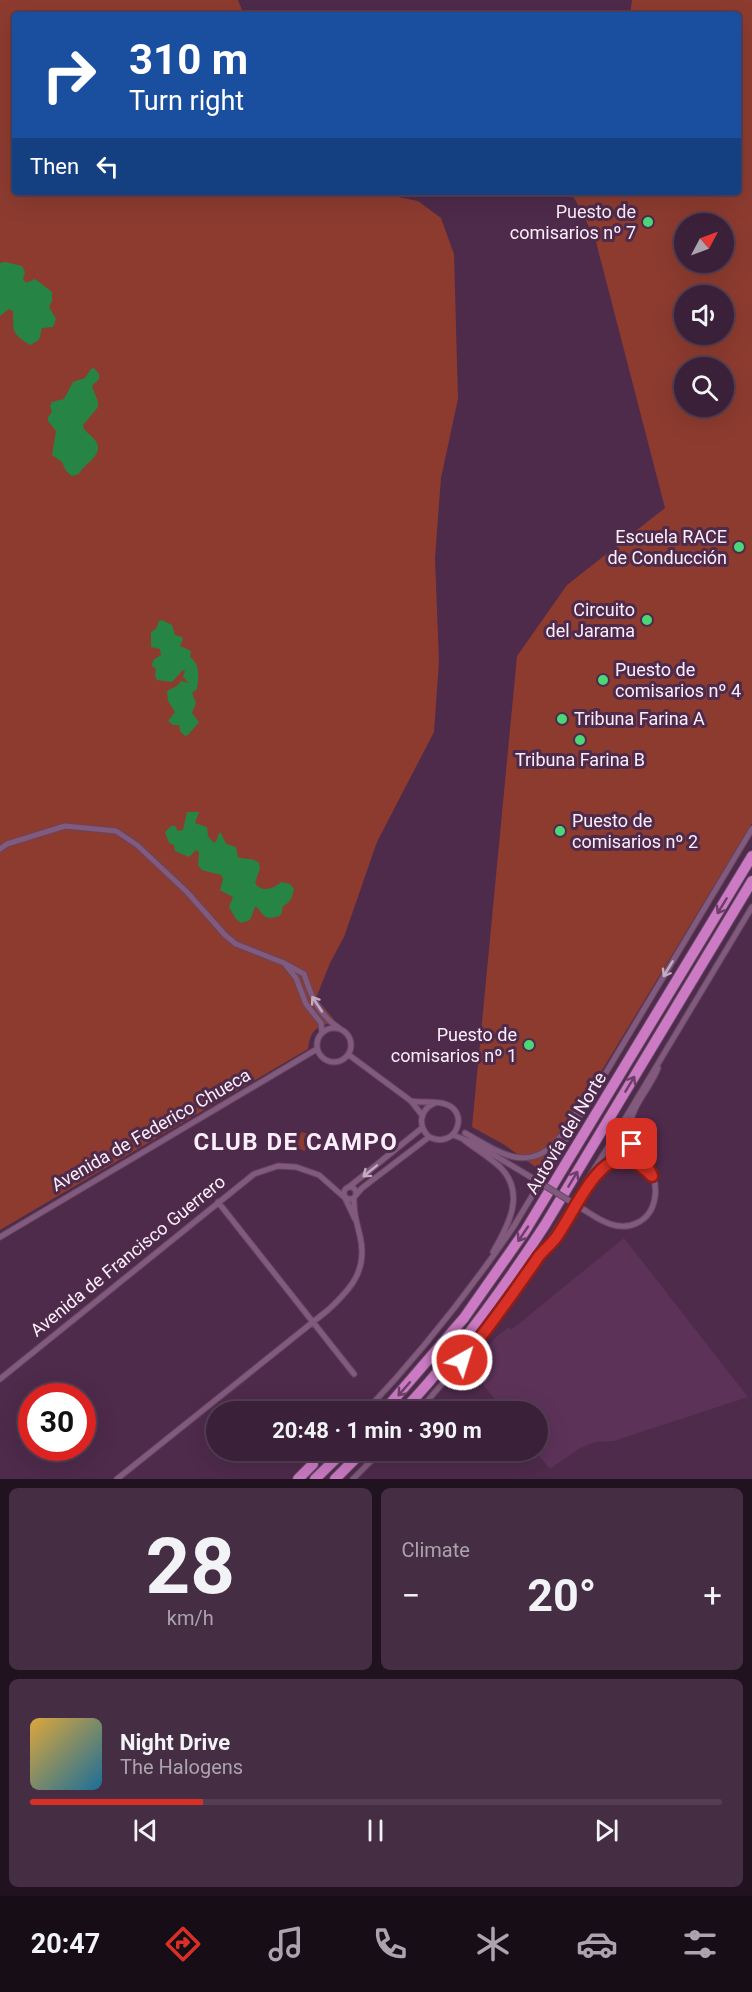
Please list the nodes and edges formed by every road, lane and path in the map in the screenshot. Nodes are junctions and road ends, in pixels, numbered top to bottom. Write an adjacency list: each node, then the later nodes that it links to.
1 (752, 829): 14 (street, one-way to 14)
2 (0, 849): 6 (street)
3 (752, 856): 37 (highway, Autovía del Norte, one-way to 37)
4 (752, 881): 38 (highway, Autovía del Norte, one-way to 4)
5 (752, 907): 12 (street)
6 (284, 963): 7 (street); 8 (street)
7 (296, 978): 8 (street); 10 (street)
8 (305, 978): 9 (street, one-way to 8)
9 (339, 1028): 10 (street); 13 (street)
10 (322, 1033): 11 (street)
11 (317, 1049): 13 (street); 30 (street, Avenida de Federico Chueca)
12 (664, 1052): 23 (street); 31 (street)
13 (349, 1055): 15 (street)
14 (608, 1067): 21 (street); 32 (street)
15 (411, 1101): 16 (street); 17 (street)
16 (435, 1103): 17 (street); 18 (street)
17 (422, 1115): 19 (street)
18 (458, 1124): 20 (street); 21 (street)
19 (422, 1128): 22 (street); 25 (street, one-way to 25)
20 (453, 1135): 21 (street); 22 (street)
21 (464, 1136): 23 (street, bridge); 32 (street)
22 (429, 1137): 26 (street)
23 (652, 1176): 31 (street)
24 (329, 1184): 25 (street, Avenida de Francisco Guerrero); 27 (street); 28 (street, Avenida de Francisco Guerrero)
25 (348, 1187): 26 (street); 27 (street)
26 (355, 1197): 27 (street); 29 (street)
27 (345, 1198): 29 (street)
28 (218, 1202): 33 (street); 35 (street, Avenida de Francisco Guerrero)
29 (355, 1219): 33 (street)
30 (0, 1237)
31 (541, 1255): 39 (street)
32 (466, 1293): 36 (street)
33 (312, 1322): 34 (street); 45 (street)
34 (354, 1374)
35 (0, 1380)
36 (376, 1401)
37 (392, 1401)
38 (411, 1401)
39 (427, 1401)
40 (316, 1461): 44 (street)
41 (334, 1461): 47 (highway)
42 (353, 1461): 48 (highway)
43 (371, 1461): 49 (street)
44 (313, 1464): 46 (highway)
45 (117, 1479)
46 (296, 1479)
47 (315, 1479)
48 (335, 1479)
49 (353, 1479)

